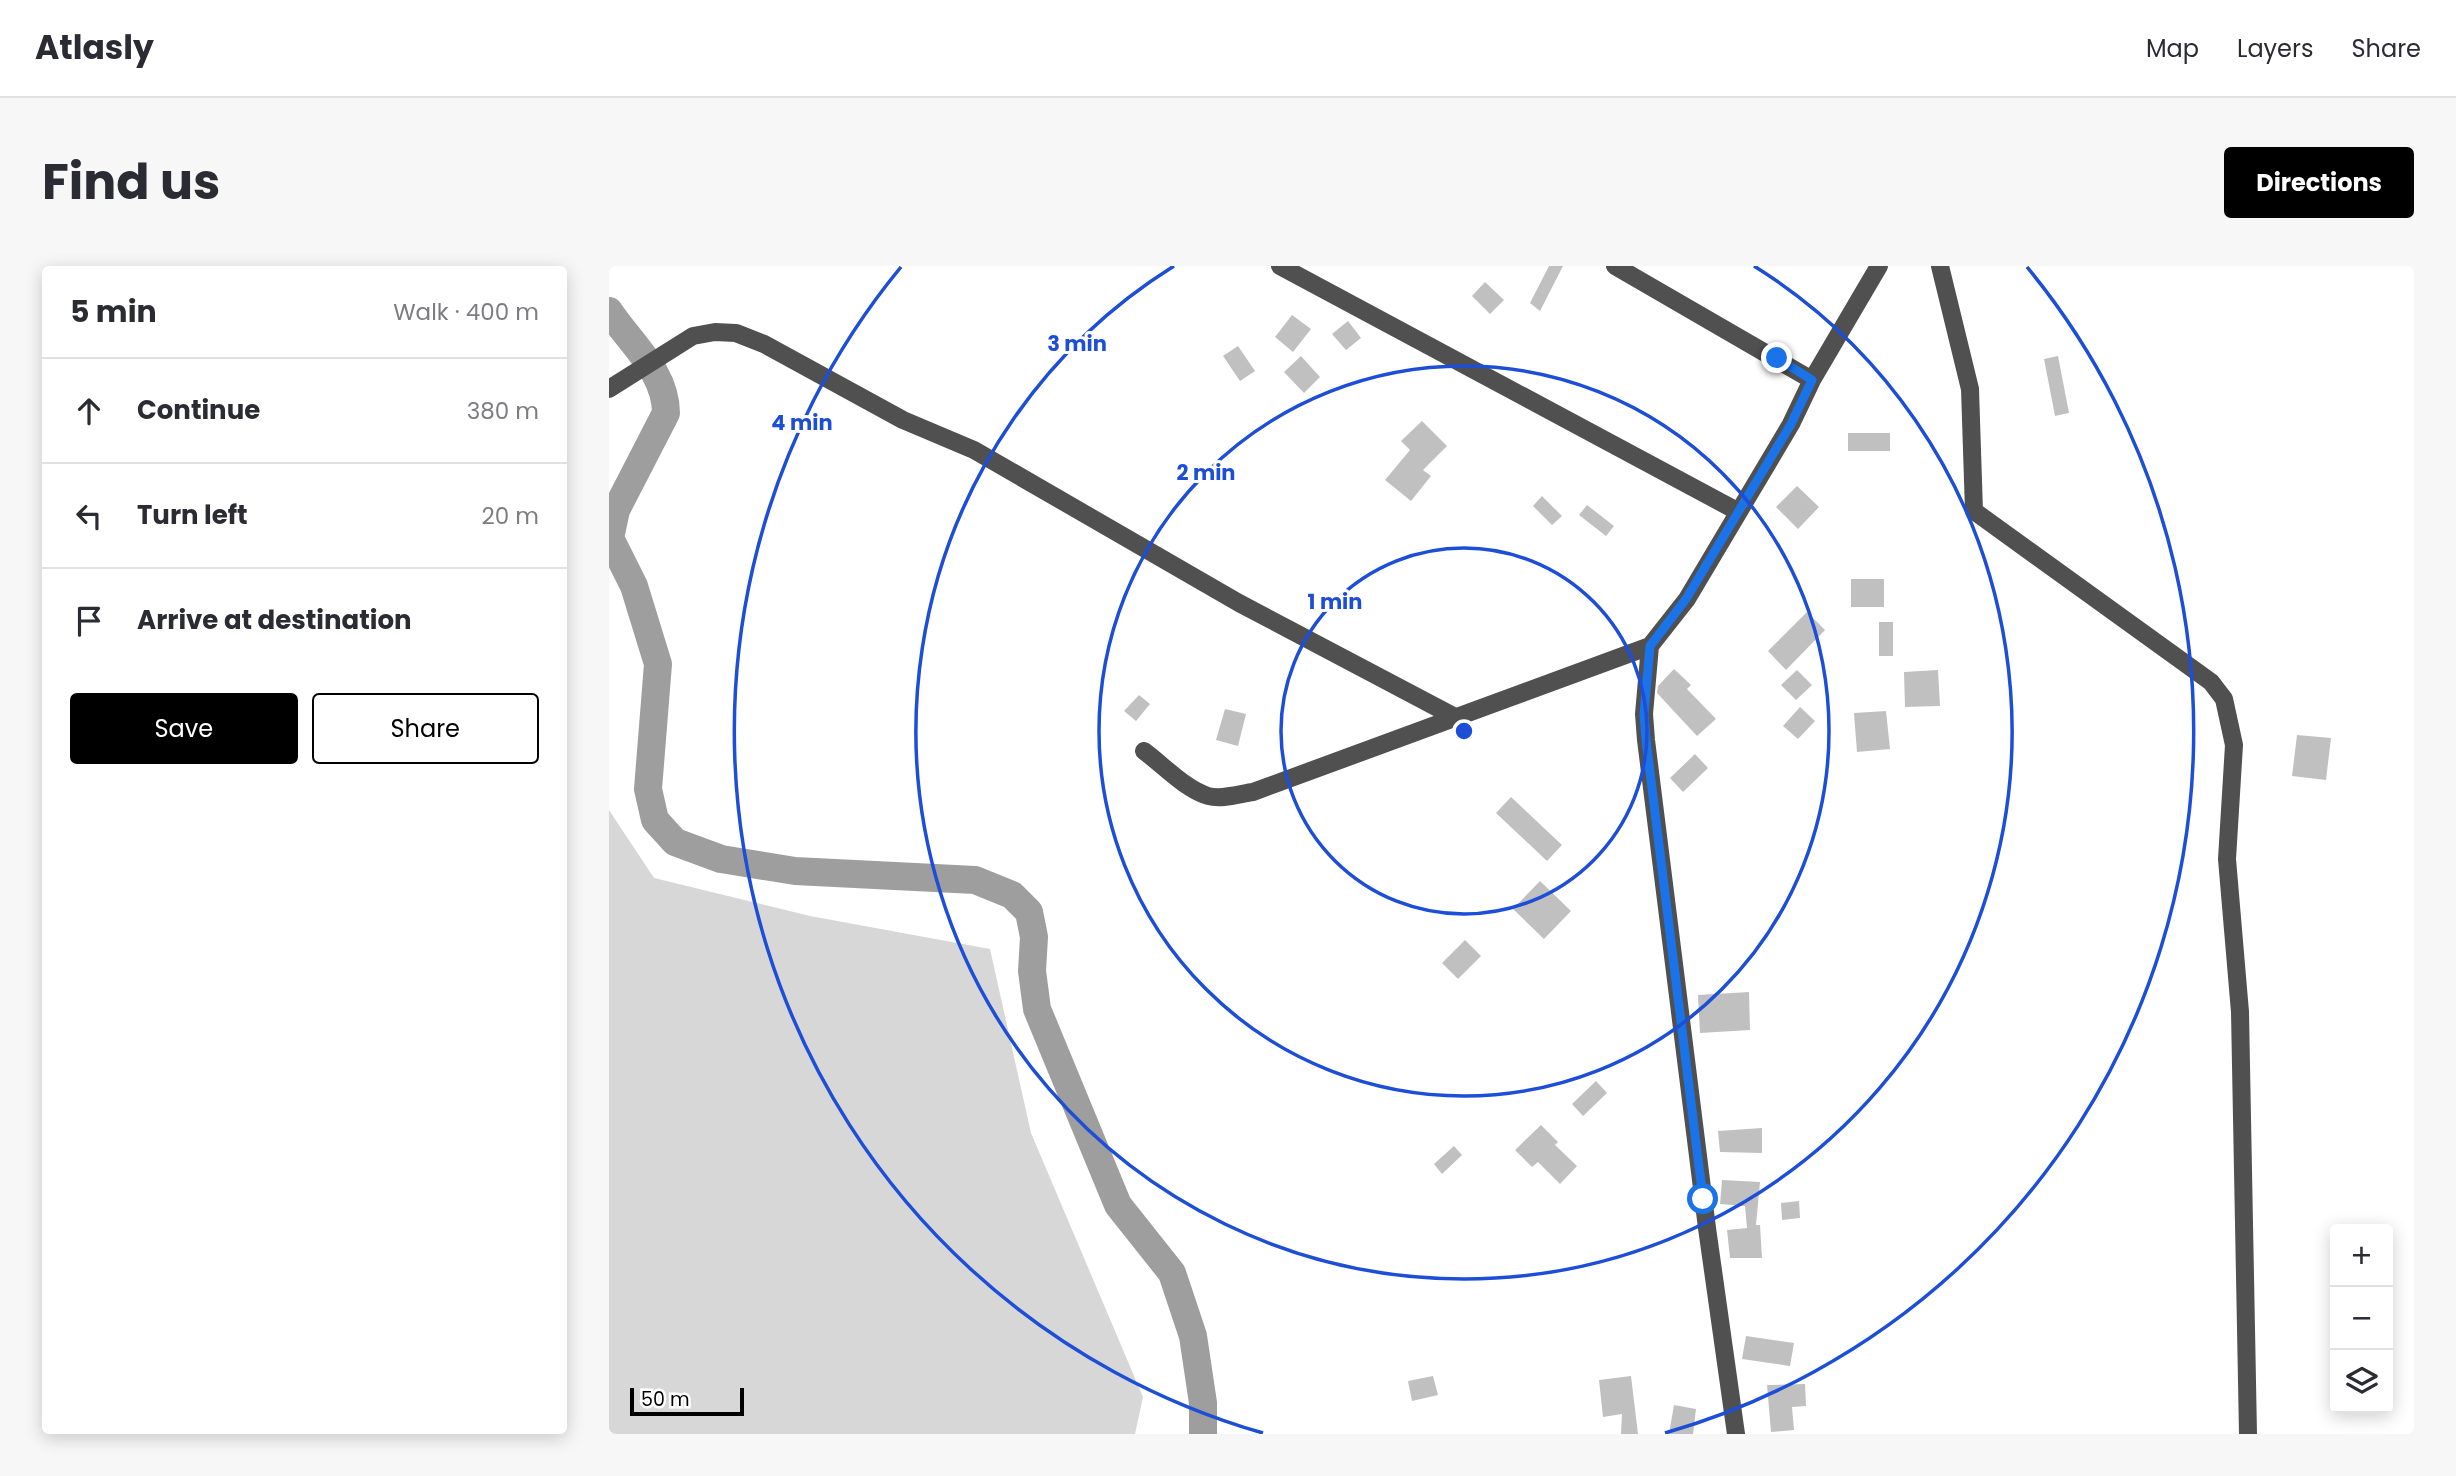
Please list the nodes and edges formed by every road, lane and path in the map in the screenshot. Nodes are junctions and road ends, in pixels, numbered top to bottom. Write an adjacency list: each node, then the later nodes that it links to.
1 (1280, 266): 7 (street)
2 (1615, 266): 5 (street)
3 (1879, 266): 5 (street)
4 (1940, 266): 12 (street)
5 (1812, 380): 7 (street)
6 (609, 390): 9 (street)
7 (1737, 511): 8 (street)
8 (1650, 646): 9 (street); 11 (street)
9 (1455, 718): 10 (street)
10 (1144, 751)
11 (1736, 1434)
12 (2248, 1434)

